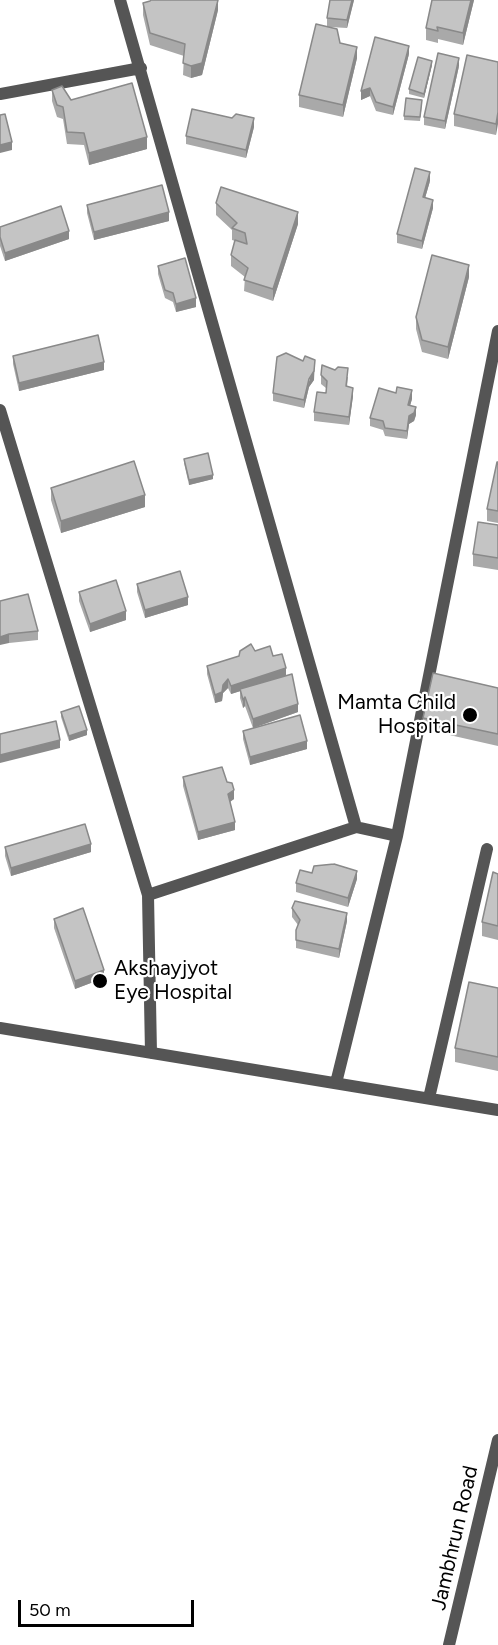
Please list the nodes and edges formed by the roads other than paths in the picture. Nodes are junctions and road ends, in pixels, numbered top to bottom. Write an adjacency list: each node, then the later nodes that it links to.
1 (120, 0): 2 (street)
2 (141, 68): 3 (street); 6 (street)
3 (0, 93)
4 (498, 331): 7 (street)
5 (0, 410): 9 (street)
6 (356, 827): 7 (street); 9 (street)
7 (397, 836): 12 (street)
8 (487, 849): 13 (street)
9 (148, 895): 11 (street)
10 (0, 1028): 11 (street)
11 (150, 1053): 12 (street)
12 (336, 1083): 13 (street)
13 (429, 1098): 14 (street)
14 (498, 1110)
15 (498, 1440): 16 (street, Jambhrun Road)
16 (449, 1645)

